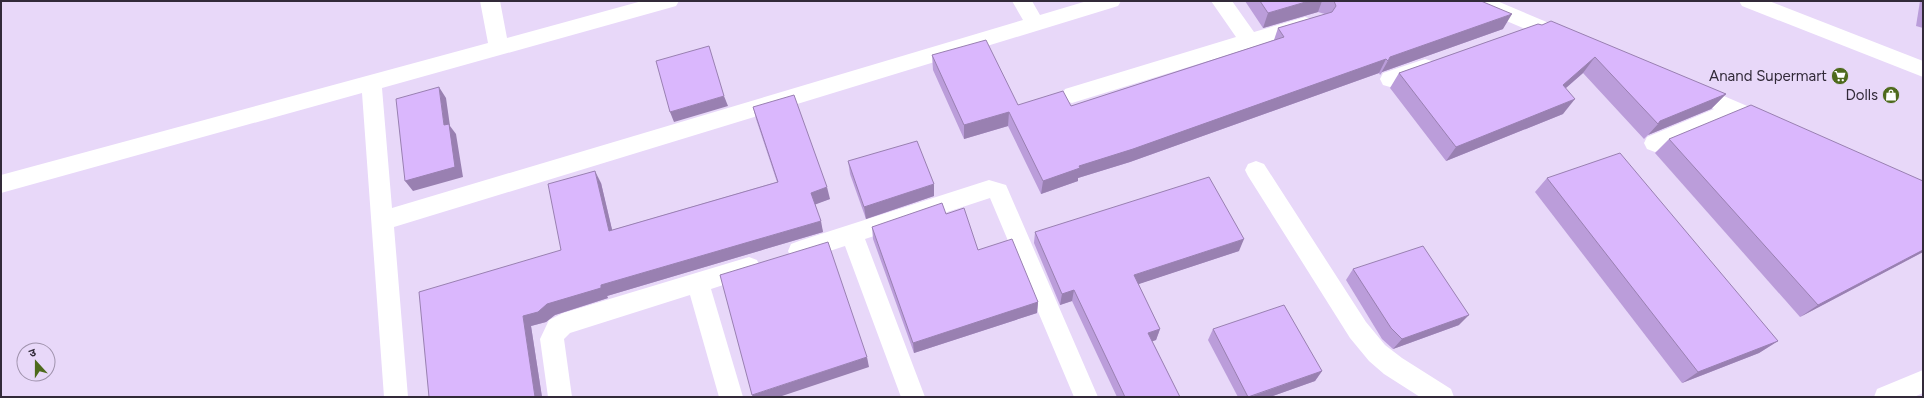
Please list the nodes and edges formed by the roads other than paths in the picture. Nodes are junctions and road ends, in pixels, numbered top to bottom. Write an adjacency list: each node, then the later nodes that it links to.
1 (490, 1): 14 (street)
2 (669, 1): 14 (street)
3 (1022, 1): 9 (street)
4 (1111, 1): 9 (street)
5 (1221, 1): 12 (street)
6 (1478, 1): 10 (street)
7 (1760, 3): 16 (street)
8 (1318, 20): 12 (street)
9 (1035, 24): 26 (street)
10 (1537, 26): 11 (street); 13 (street)
11 (1515, 34)
12 (1249, 41): 20 (street)
13 (1581, 44)
14 (499, 47): 18 (street)
15 (1441, 60): 17 (street)
16 (1923, 69)
17 (1390, 79)
18 (371, 82): 25 (street); 26 (street)
19 (1677, 84): 21 (street)
20 (1072, 95)
21 (1736, 109): 22 (street); 23 (street)
22 (1786, 132)
23 (1654, 143)
24 (1256, 170): 35 (street)
25 (1, 184)
26 (382, 221): 30 (street)
27 (852, 235): 28 (street); 33 (street); 34 (street)
28 (698, 283): 31 (street); 32 (street)
29 (1923, 381): 36 (street)
30 (396, 397)
31 (560, 397)
32 (731, 397)
33 (913, 397)
34 (1086, 397)
35 (1442, 397)
36 (1886, 397)

